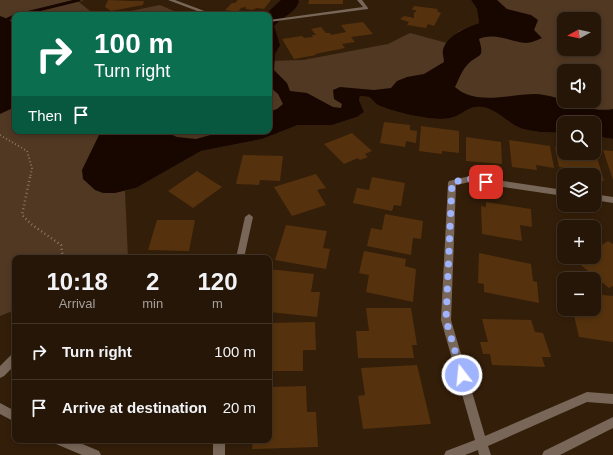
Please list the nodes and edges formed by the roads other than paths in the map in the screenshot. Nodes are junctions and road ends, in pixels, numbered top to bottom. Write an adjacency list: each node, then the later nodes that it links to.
1 (170, 0): 3 (street)
2 (359, 0): 4 (street)
3 (204, 12)
4 (272, 21)
5 (557, 192): 18 (street)
6 (601, 198): 7 (street)
7 (613, 200)
8 (248, 217): 9 (street)
9 (241, 255)
10 (12, 361): 11 (street)
11 (0, 373)
12 (613, 399): 18 (street)
13 (0, 408): 14 (street)
14 (12, 415)
15 (613, 422): 23 (street)
16 (67, 443): 19 (street)
17 (219, 443): 20 (street)
18 (482, 443): 21 (street); 22 (street)
19 (95, 455)
20 (219, 455)
21 (450, 455)
22 (485, 455)
23 (548, 455)

